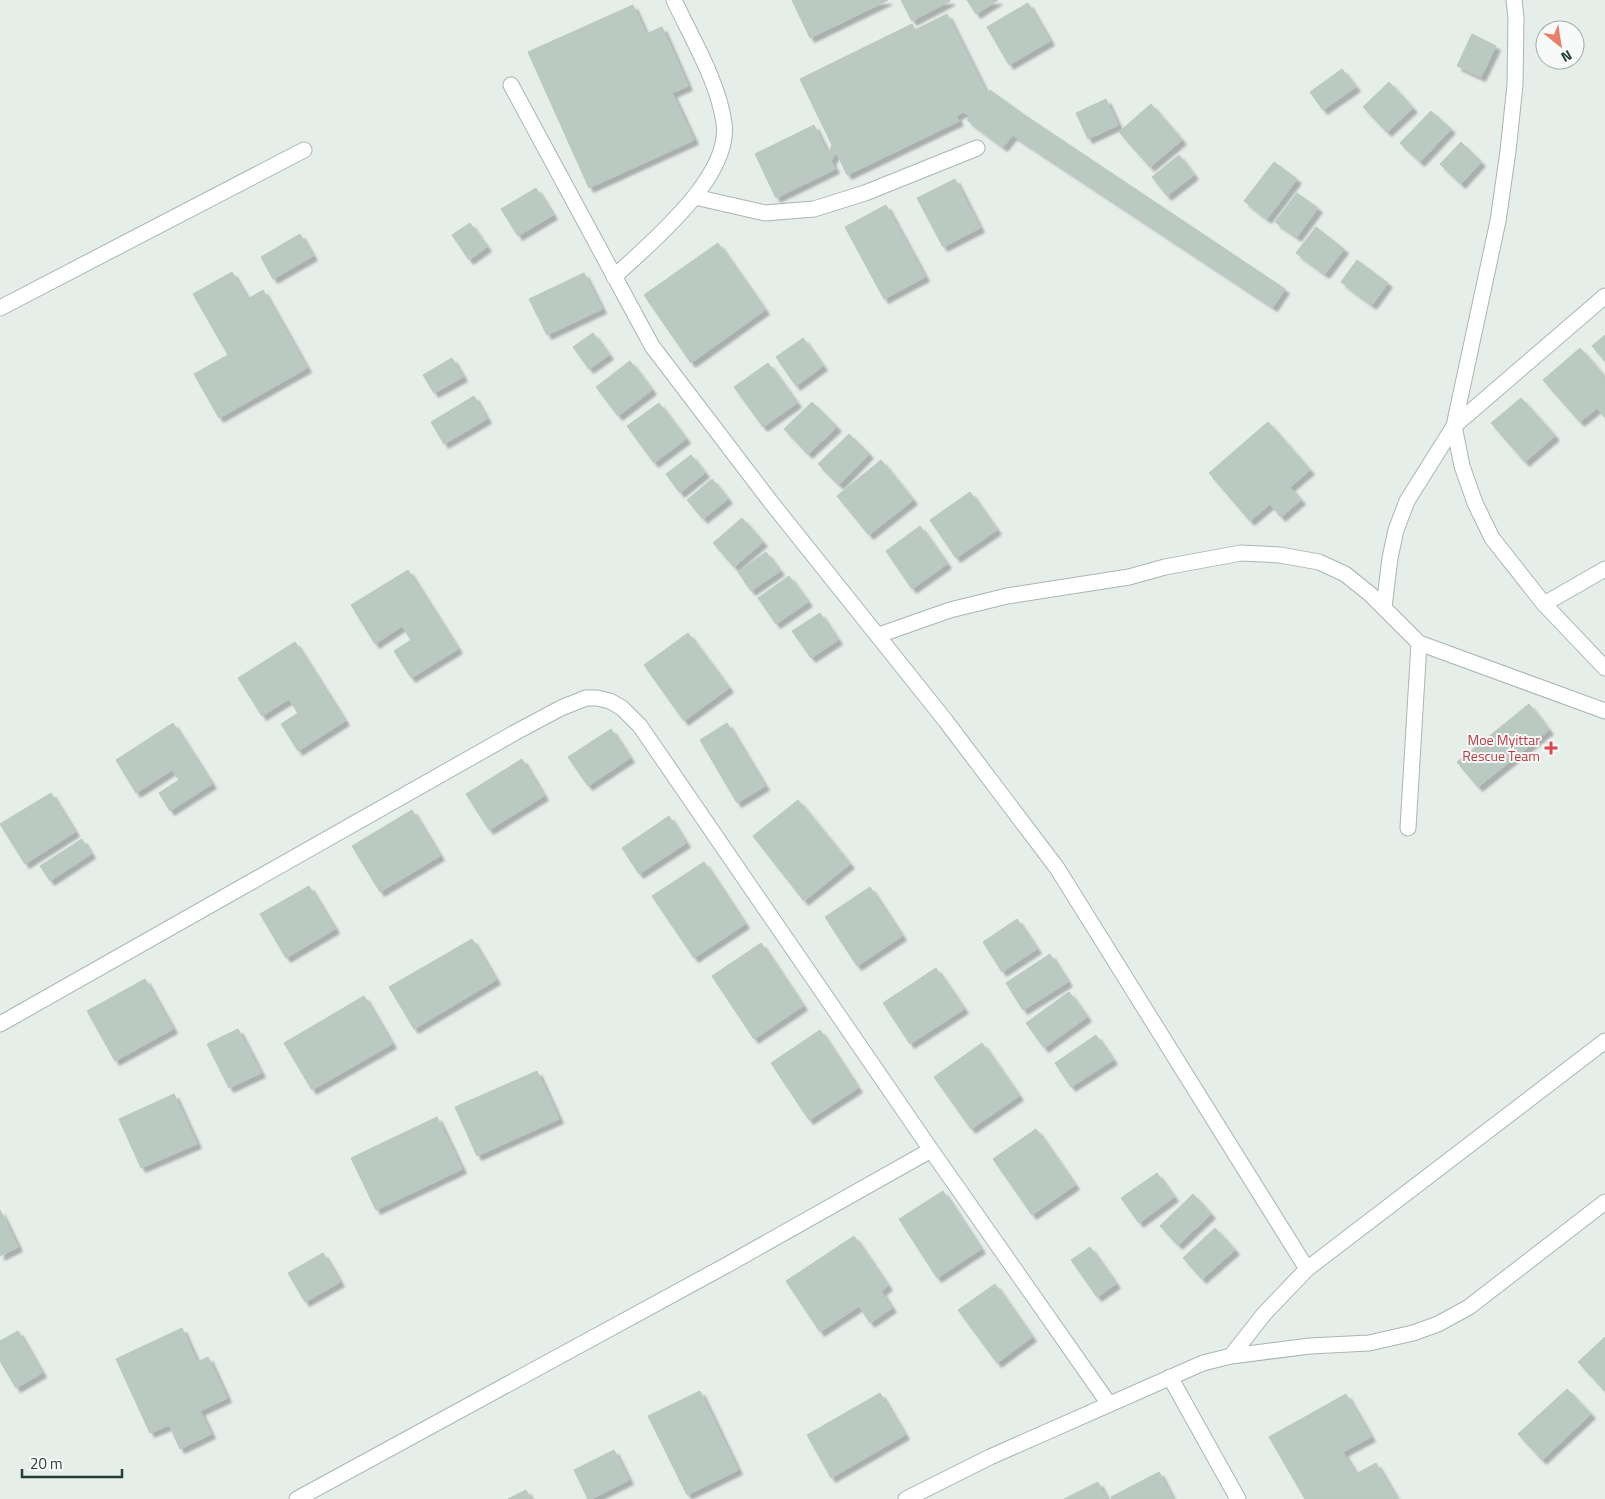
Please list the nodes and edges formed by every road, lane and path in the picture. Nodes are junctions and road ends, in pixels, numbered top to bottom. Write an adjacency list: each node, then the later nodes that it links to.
1 (674, 0): 6 (street)
2 (1514, 0): 10 (street)
3 (510, 85): 7 (street)
4 (977, 148): 6 (street)
5 (304, 150): 9 (street)
6 (694, 197): 7 (street)
7 (614, 277): 14 (street)
8 (1605, 296): 10 (street)
9 (0, 308)
10 (1454, 426): 12 (street); 13 (street)
11 (1605, 569): 12 (street)
12 (1544, 604): 16 (street)
13 (1384, 607): 14 (street); 15 (street)
14 (879, 635): 23 (street)
15 (1419, 643): 17 (street); 18 (street)
16 (1605, 668)
17 (1605, 711)
18 (1408, 828)
19 (0, 1024): 21 (street)
20 (1605, 1041): 23 (street)
21 (931, 1150): 26 (street); 27 (street)
22 (1605, 1202): 24 (street)
23 (1307, 1269): 24 (street)
24 (1231, 1356): 25 (street)
25 (1170, 1377): 26 (street); 29 (street)
26 (1109, 1404): 28 (street)
27 (297, 1499)
28 (906, 1499)
29 (1238, 1499)

